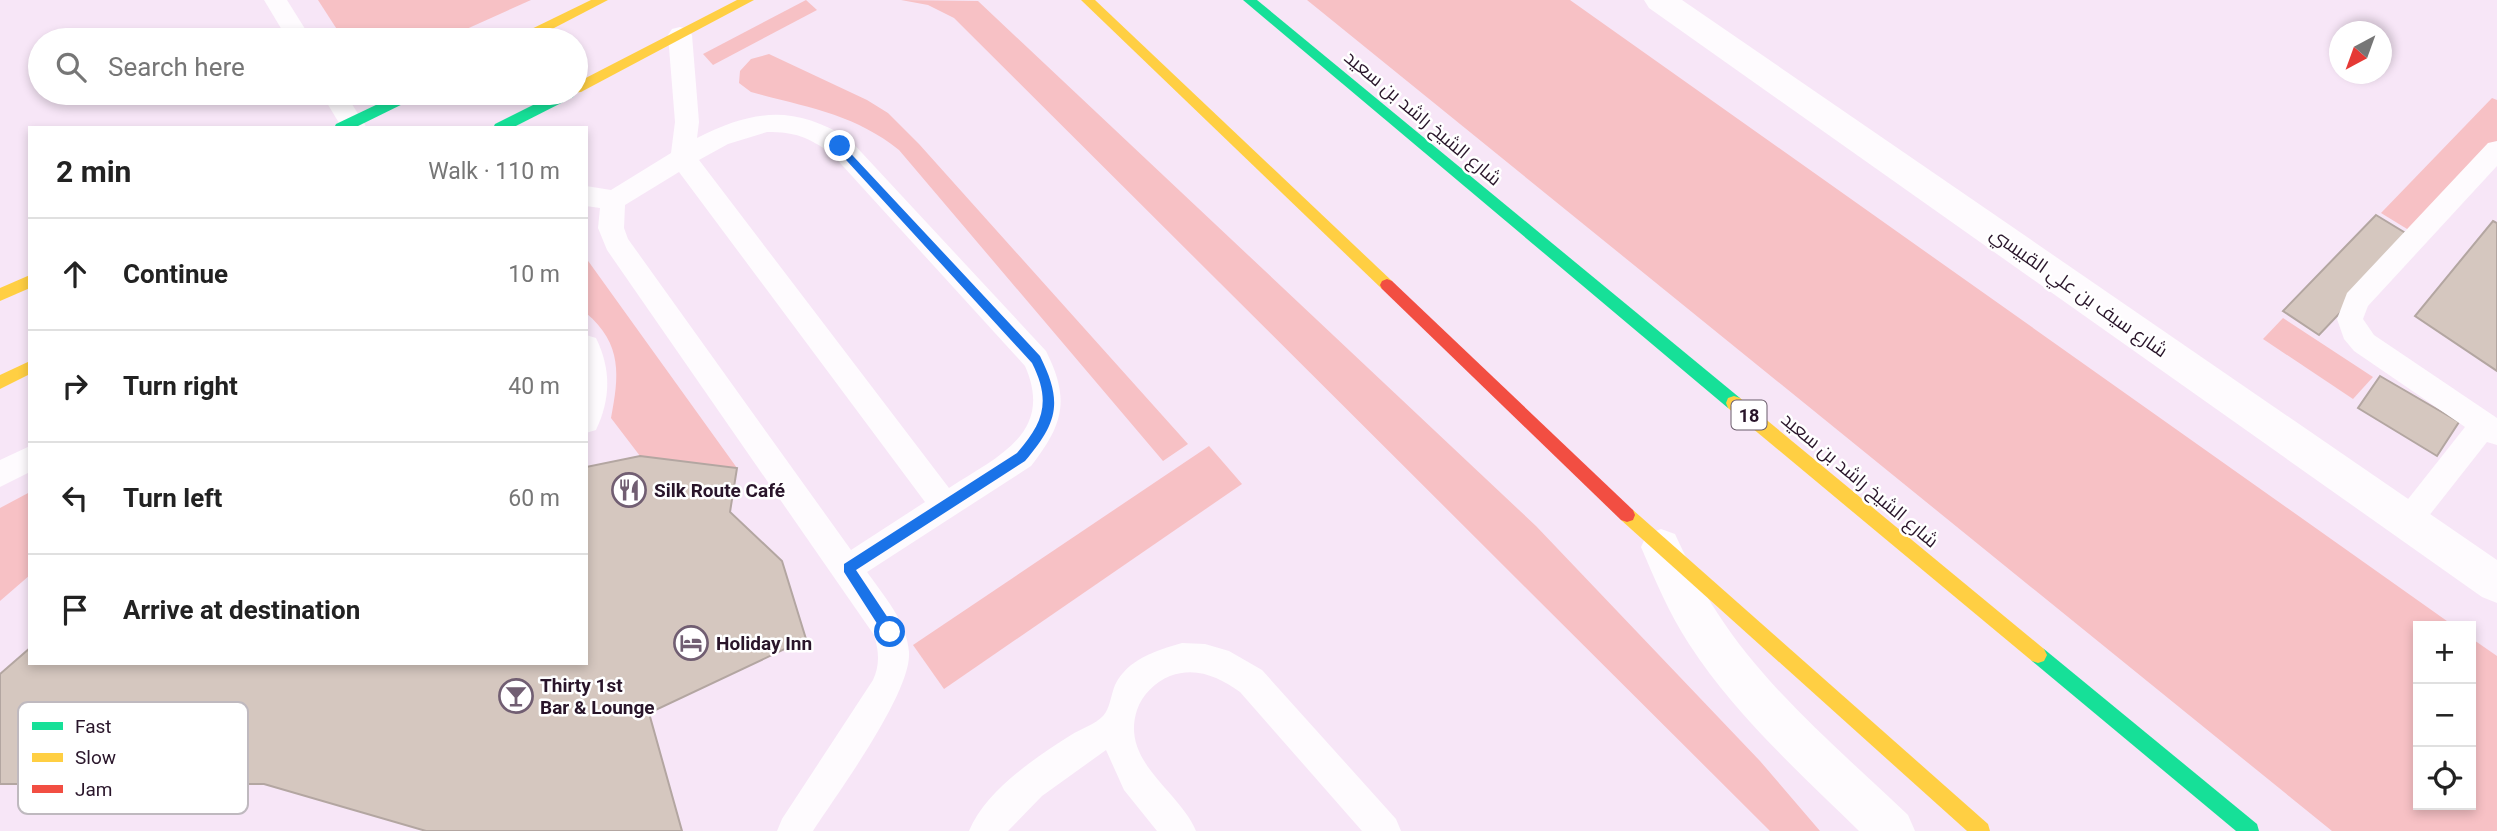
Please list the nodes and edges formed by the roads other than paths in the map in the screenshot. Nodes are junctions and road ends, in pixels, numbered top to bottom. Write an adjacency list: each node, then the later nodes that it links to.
1 (275, 0): 7 (lane)
2 (602, 0): 8 (main road)
3 (748, 0): 9 (main road)
4 (1087, 0): 30 (main road)
5 (1249, 0): 40 (main road, شارع الشيخ راشد بن سعيد / 18)
6 (1660, 0): 29 (street, شارع سيف بن علي القبيسي)
7 (292, 28)
8 (545, 28)
9 (680, 35): 10 (main road); 17 (lane)
10 (588, 83)
11 (339, 105): 14 (lane)
12 (389, 105): 14 (main road)
13 (545, 105): 15 (main road)
14 (349, 126)
15 (504, 126)
16 (2497, 149): 25 (lane)
17 (683, 158): 18 (lane); 28 (lane); 28 (lane)
18 (596, 199): 31 (lane)
19 (28, 282): 20 (main road)
20 (0, 295)
21 (588, 352): 24 (lane)
22 (28, 368): 23 (main road)
23 (0, 382)
24 (588, 413)
25 (2491, 428): 29 (lane)
26 (28, 459): 27 (lane)
27 (0, 474)
28 (946, 507): 31 (lane)
29 (2407, 522): 32 (street, شارع سيف بن علي القبيسي)
30 (1661, 547): 38 (street); 39 (main road)
31 (848, 568): 34 (lane)
32 (2497, 584)
33 (1119, 724): 35 (lane); 36 (lane); 37 (lane)
34 (794, 831)
35 (986, 831)
36 (1179, 831)
37 (1384, 831)
38 (1892, 831)
39 (1981, 831)
40 (2250, 831)

